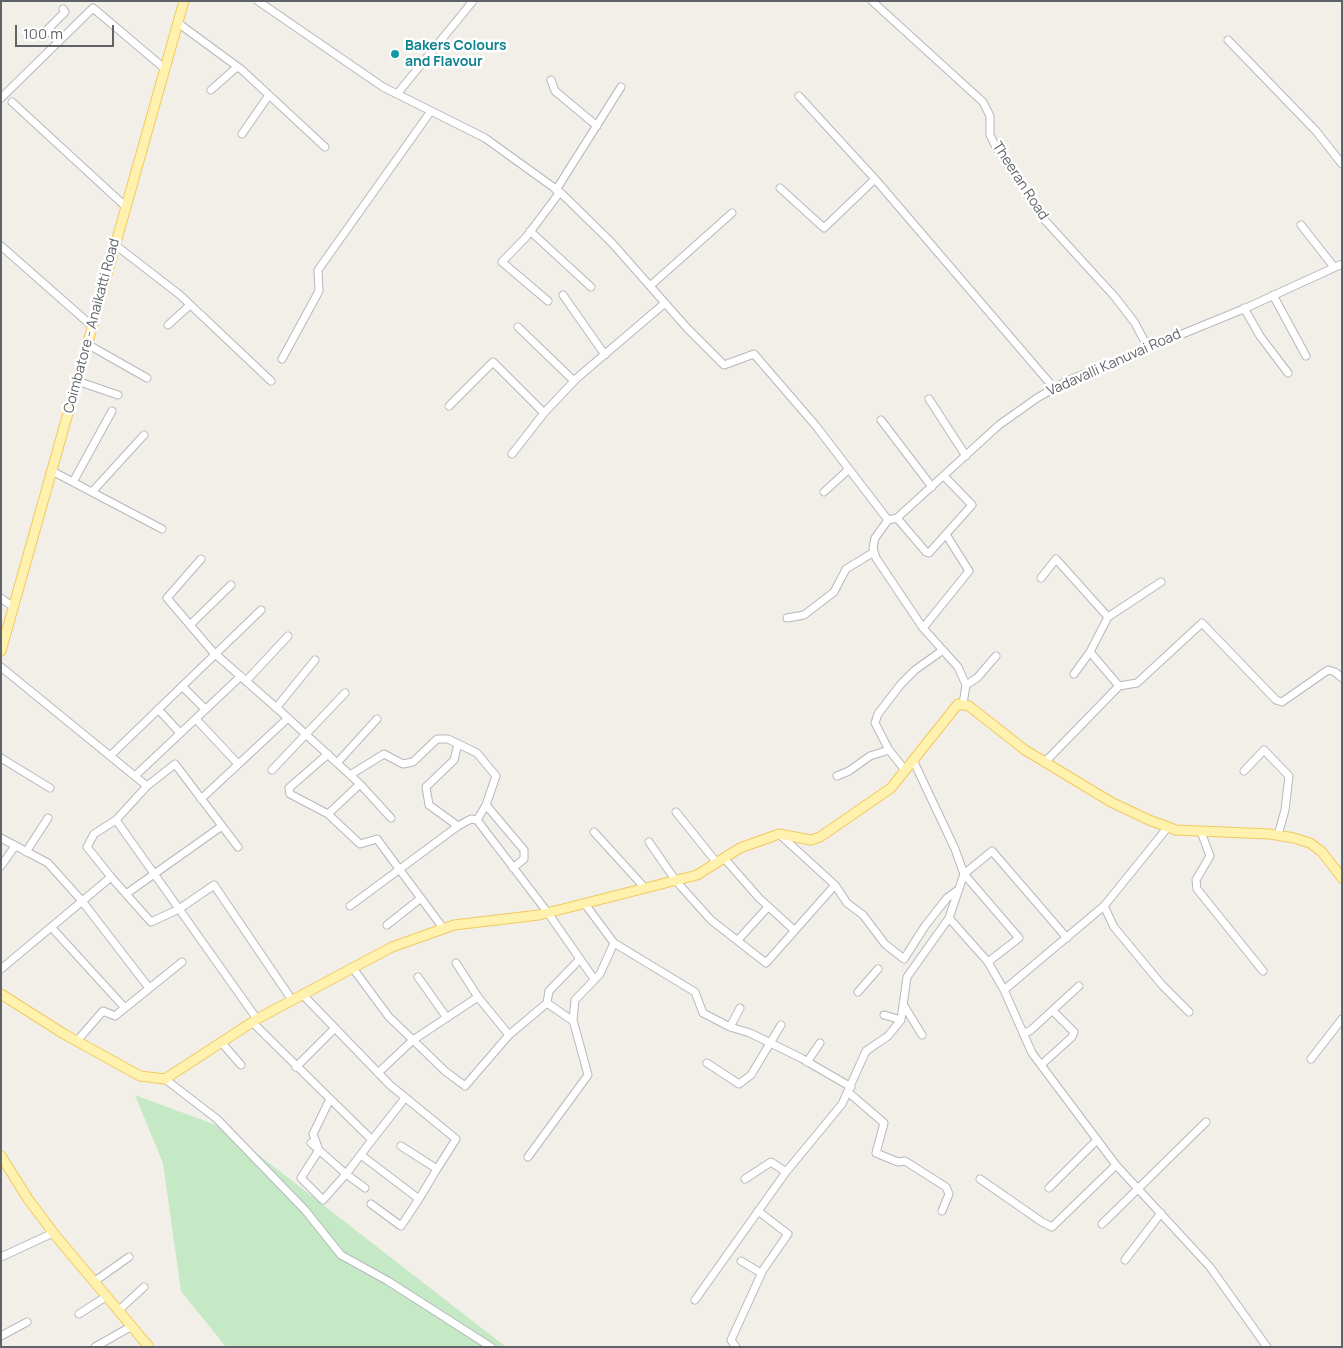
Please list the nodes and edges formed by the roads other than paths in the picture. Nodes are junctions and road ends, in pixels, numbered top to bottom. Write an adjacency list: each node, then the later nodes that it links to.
1 (184, 1): 6 (main road, Coimbatore - Anaikatti Road)
2 (258, 1): 14 (street)
3 (472, 1): 14 (street)
4 (872, 1): 47 (street, Theeran Road)
5 (63, 9): 8 (street)
6 (178, 23): 9 (street); 10 (main road, Coimbatore - Anaikatti Road)
7 (1228, 40): 23 (street)
8 (58, 42): 10 (street); 17 (street)
9 (237, 67): 13 (street); 15 (street)
10 (164, 68): 27 (main road, Coimbatore - Anaikatti Road)
11 (551, 80): 20 (street)
12 (621, 87): 20 (street)
13 (211, 90)
14 (398, 94): 19 (street)
15 (269, 95): 21 (street); 22 (street)
16 (799, 96): 24 (street)
17 (1, 98)
18 (12, 102): 27 (street)
19 (431, 111): 26 (street); 50 (street)
20 (597, 126): 26 (street)
21 (242, 134)
22 (325, 148)
23 (1342, 164)
24 (876, 179): 25 (street); 56 (street)
25 (780, 188)
26 (558, 191): 30 (street); 35 (street)
27 (125, 206): 31 (main road, Coimbatore - Anaikatti Road)
28 (732, 212): 35 (street)
29 (1301, 225): 34 (street)
30 (530, 231): 36 (street); 39 (street)
31 (114, 244): 41 (street); 44 (main road, Coimbatore - Anaikatti Road)
32 (1, 246): 44 (street)
33 (1342, 264): 34 (street, Vadavalli Kanuvai Road)
34 (1334, 267): 38 (street, Vadavalli Kanuvai Road)
35 (650, 286): 40 (street)
36 (590, 287)
37 (563, 295): 48 (street)
38 (1273, 295): 42 (street, Vadavalli Kanuvai Road); 49 (street)
39 (548, 301)
40 (665, 303): 48 (street); 66 (street)
41 (190, 305): 43 (street); 54 (street)
42 (1244, 308): 47 (street, Vadavalli Kanuvai Road); 51 (street)
43 (168, 324)
44 (92, 326): 46 (main road, Coimbatore - Anaikatti Road)
45 (518, 328): 55 (street)
46 (87, 344): 52 (street); 53 (main road, Coimbatore - Anaikatti Road)
47 (1147, 346): 56 (street, Vadavalli Kanuvai Road)
48 (605, 355): 55 (street)
49 (1306, 356)
50 (282, 359)
51 (1288, 373)
52 (147, 378)
53 (77, 381): 57 (street); 67 (main road, Coimbatore - Anaikatti Road)
54 (271, 381)
55 (574, 381): 61 (street)
56 (1054, 388): 65 (street, Vadavalli Kanuvai Road)
57 (118, 395)
58 (929, 399): 65 (street)
59 (449, 406): 61 (street)
60 (112, 411): 69 (street)
61 (544, 413): 64 (street)
62 (880, 420): 70 (street)
63 (144, 435): 71 (street)
64 (512, 454)
65 (966, 456): 68 (street, Vadavalli Kanuvai Road)
66 (849, 469): 72 (street); 74 (street)
67 (52, 471): 69 (street); 83 (main road, Coimbatore - Anaikatti Road)
68 (944, 476): 70 (street, Vadavalli Kanuvai Road); 76 (street)
69 (73, 482): 71 (street)
70 (932, 487): 73 (street, Vadavalli Kanuvai Road)
71 (92, 492): 75 (street)
72 (824, 492)
73 (897, 518): 74 (street, Vadavalli Kanuvai Road); 76 (street)
74 (888, 520): 77 (street)
75 (162, 529)
76 (947, 536): 88 (street)
77 (874, 552): 86 (street); 88 (street)
78 (201, 559): 87 (street)
79 (1041, 578): 85 (street)
80 (1161, 582): 85 (street)
81 (231, 585): 87 (street)
82 (1, 598): 83 (street)
83 (13, 607): 91 (main road, Coimbatore - Anaikatti Road)
84 (261, 610): 93 (street)
85 (1108, 617): 92 (street)
86 (787, 618)
87 (190, 625): 93 (street)
88 (923, 628): 90 (street)
89 (288, 636): 98 (street)
90 (943, 650): 101 (street); 114 (street)
91 (1, 651)
92 (1090, 652): 97 (street); 102 (street)
93 (215, 654): 98 (street); 100 (street)
94 (996, 656): 101 (street)
95 (315, 660): 105 (street)
96 (1, 667): 116 (street)
97 (1074, 674)
98 (243, 678): 105 (street); 107 (street)
99 (1342, 678): 102 (street)
100 (182, 686): 106 (street); 107 (street)
101 (966, 686): 104 (street)
102 (1119, 686): 119 (street)
103 (344, 693): 112 (street)
104 (963, 704): 118 (main road); 119 (main road)
105 (276, 708): 108 (street)
106 (158, 709): 111 (street); 116 (street)
107 (205, 710): 109 (street)
108 (288, 718): 112 (street); 121 (street)
109 (196, 719): 111 (street); 121 (street)
110 (377, 719): 120 (street)
111 (180, 733): 126 (street)
112 (307, 736): 115 (street); 122 (street)
113 (458, 744): 125 (street); 132 (street); 140 (street)
114 (889, 750): 123 (street); 127 (street)
115 (328, 754): 120 (street); 134 (street)
116 (110, 756): 126 (street)
117 (1, 758): 130 (street)
118 (913, 760): 123 (main road); 155 (street)
119 (1046, 762): 141 (main road)
120 (337, 763): 125 (street)
121 (238, 764): 131 (street)
122 (272, 770)
123 (905, 770): 144 (main road)
124 (1244, 771): 145 (street)
125 (350, 775): 128 (street)
126 (135, 776): 129 (street)
127 (837, 776)
128 (360, 784): 134 (street); 136 (street)
129 (148, 786): 131 (street); 137 (street)
130 (50, 788)
131 (201, 799): 139 (street)
132 (486, 805): 138 (street); 154 (street)
133 (676, 812): 151 (street)
134 (328, 814): 153 (street)
135 (48, 818): 150 (street)
136 (391, 818)
137 (116, 820): 156 (street); 157 (street)
138 (477, 820): 140 (street); 154 (street)
139 (222, 826): 149 (street); 156 (street)
140 (458, 826): 153 (street)
141 (1168, 827): 143 (main road); 168 (street)
142 (594, 832): 161 (street)
143 (1201, 832): 145 (main road); 187 (street)
144 (778, 834): 151 (main road); 160 (street)
145 (1278, 835): 158 (main road)
146 (1, 838): 148 (street)
147 (649, 842): 159 (street)
148 (15, 846): 150 (street); 152 (street)
149 (238, 847)
150 (26, 852): 165 (street)
151 (720, 861): 159 (main road); 169 (street)
152 (1, 866)
153 (398, 868): 164 (street); 167 (street)
154 (514, 868): 171 (street)
155 (964, 874): 162 (street); 177 (street); 182 (street)
156 (154, 875): 163 (street); 170 (street)
157 (111, 877): 163 (street); 165 (street)
158 (1342, 878)
159 (676, 881): 161 (main road); 178 (street)
160 (834, 885): 162 (street); 176 (street)
161 (645, 888): 166 (main road)
162 (958, 890): 172 (street)
163 (126, 894): 170 (street)
164 (421, 898): 173 (street); 175 (street)
165 (82, 901): 174 (street); 191 (street)
166 (585, 904): 171 (main road); 179 (street)
167 (350, 906)
168 (1104, 906): 177 (street); 203 (street)
169 (768, 907): 176 (street); 178 (street)
170 (179, 909): 197 (street); 206 (street)
171 (548, 913): 175 (main road); 180 (street)
172 (948, 918): 182 (street); 199 (street)
173 (387, 925)
174 (52, 928): 185 (street); 200 (street)
175 (443, 928): 184 (main road)
176 (794, 930): 178 (street)
177 (1067, 938): 192 (street)
178 (738, 940)
179 (614, 943): 189 (street); 211 (street)
180 (579, 960): 189 (street); 198 (street)
181 (182, 962): 191 (street)
182 (988, 962): 192 (street)
183 (456, 963): 196 (street)
184 (352, 967): 195 (main road); 216 (street)
185 (1, 969)
186 (878, 969): 193 (street)
187 (1263, 971)
188 (418, 977): 205 (street)
189 (594, 979): 208 (street)
190 (1079, 986): 202 (street)
191 (149, 988): 200 (street)
192 (1004, 990): 213 (street)
193 (858, 992)
194 (1, 994): 217 (main road)
195 (302, 994): 197 (main road); 212 (street)
196 (478, 997): 205 (street); 214 (street)
197 (292, 1000): 206 (main road)
198 (547, 1002): 208 (street); 214 (street)
199 (903, 1004): 207 (street); 215 (street)
200 (125, 1008): 217 (street)
201 (740, 1008): 211 (street)
202 (1053, 1011): 213 (street); 225 (street)
203 (1189, 1012)
204 (884, 1015): 207 (street)
205 (447, 1018): 216 (street)
206 (254, 1020): 218 (main road); 226 (street)
207 (901, 1020): 229 (street)
208 (573, 1021): 240 (street)
209 (1341, 1022): 221 (street)
210 (780, 1025): 219 (street)
211 (730, 1027): 219 (street)
212 (334, 1029): 226 (street); 227 (street)
213 (1023, 1034): 225 (street)
214 (509, 1035): 216 (street)
215 (922, 1035)
216 (413, 1040): 227 (street)
217 (77, 1041): 228 (main road)
218 (220, 1042): 224 (street); 228 (main road)
219 (770, 1043): 222 (street); 223 (street)
220 (820, 1043): 222 (street)
221 (1311, 1059)
222 (807, 1062): 229 (street)
223 (707, 1063)
224 (241, 1065)
225 (1041, 1065): 234 (street)
226 (296, 1067): 231 (street)
227 (378, 1073): 230 (street)
228 (165, 1079): 273 (street)
229 (850, 1089): 243 (street); 253 (street)
230 (405, 1098): 233 (street); 242 (street)
231 (330, 1099): 233 (street); 237 (street)
232 (1206, 1122): 249 (street)
233 (372, 1140): 238 (street)
234 (1098, 1140): 241 (street); 248 (street)
235 (311, 1144): 237 (street)
236 (402, 1146): 242 (street)
237 (319, 1150): 244 (street); 244 (street)
238 (361, 1155): 244 (street); 250 (street)
239 (1, 1156): 256 (main road)
240 (528, 1157)
241 (1116, 1165): 246 (street); 249 (street)
242 (437, 1169): 250 (street)
243 (786, 1172): 245 (street); 252 (street)
244 (346, 1174): 247 (street)
245 (746, 1179)
246 (980, 1179)
247 (365, 1188)
248 (1049, 1188)
249 (1138, 1188): 254 (street); 255 (street)
250 (419, 1199): 251 (street)
251 (371, 1204)
252 (758, 1210): 261 (street); 265 (street)
253 (942, 1211)
254 (1161, 1213): 259 (street); 275 (street)
255 (1102, 1224)
256 (53, 1233): 258 (street); 262 (main road)
257 (129, 1257): 262 (street)
258 (1, 1258)
259 (1125, 1260)
260 (741, 1261): 261 (street)
261 (761, 1273): 274 (street)
262 (95, 1281): 264 (main road)
263 (144, 1287): 266 (street)
264 (107, 1296): 266 (main road); 267 (street)
265 (696, 1300)
266 (119, 1310): 269 (main road)
267 (79, 1314)
268 (27, 1322): 270 (street)
269 (132, 1326): 271 (street); 272 (main road)
270 (1, 1336)
271 (95, 1347)
272 (149, 1347)
273 (491, 1347)
274 (736, 1347)
275 (1267, 1347)

